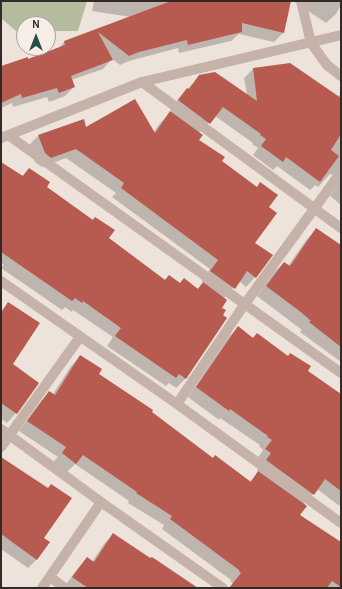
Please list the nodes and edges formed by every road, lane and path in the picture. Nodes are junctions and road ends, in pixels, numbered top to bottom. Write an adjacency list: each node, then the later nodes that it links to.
1 (301, 1): 3 (street)
2 (341, 36): 3 (street)
3 (311, 44): 4 (street); 5 (street)
4 (341, 76)
5 (142, 82): 6 (street); 8 (street)
6 (5, 136): 11 (street)
7 (341, 172): 8 (street)
8 (315, 209): 9 (street); 11 (street)
9 (341, 228)
10 (1, 281): 12 (street)
11 (244, 305): 13 (street); 14 (street)
12 (80, 337): 14 (street); 16 (street)
13 (341, 374)
14 (177, 404): 19 (street)
15 (1, 429): 16 (street)
16 (10, 435): 17 (street); 18 (street)
17 (1, 447)
18 (101, 502): 20 (street); 23 (street)
19 (341, 523)
20 (50, 577): 21 (street); 22 (street)
21 (42, 588)
22 (65, 588)
23 (223, 588)

